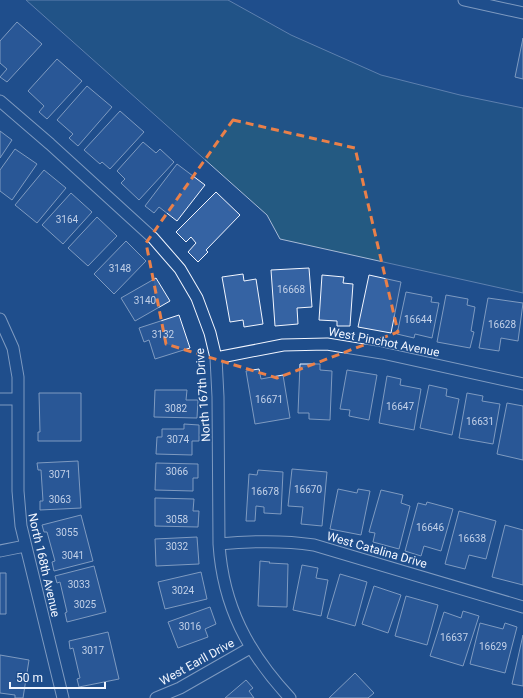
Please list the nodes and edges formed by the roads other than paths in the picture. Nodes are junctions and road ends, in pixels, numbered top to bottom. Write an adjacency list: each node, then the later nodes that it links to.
1 (467, 0): 2 (street)
2 (523, 13)
3 (0, 101): 5 (street, North 167th Drive)
4 (0, 318): 8 (street, North 168th Avenue)
5 (216, 358): 6 (street, West Pinchot Avenue); 9 (street, North 167th Drive)
6 (523, 384)
7 (0, 399): 8 (street)
8 (18, 399): 10 (street, North 168th Avenue)
9 (219, 544): 12 (street, West Catalina Drive); 13 (street, North 167th Drive)
10 (25, 546): 11 (street); 14 (street, North 168th Avenue)
11 (0, 551)
12 (523, 607)
13 (250, 648): 15 (street, West Earll Drive); 16 (street, North 167th Drive)
14 (63, 698)
15 (156, 698)
16 (290, 698)

